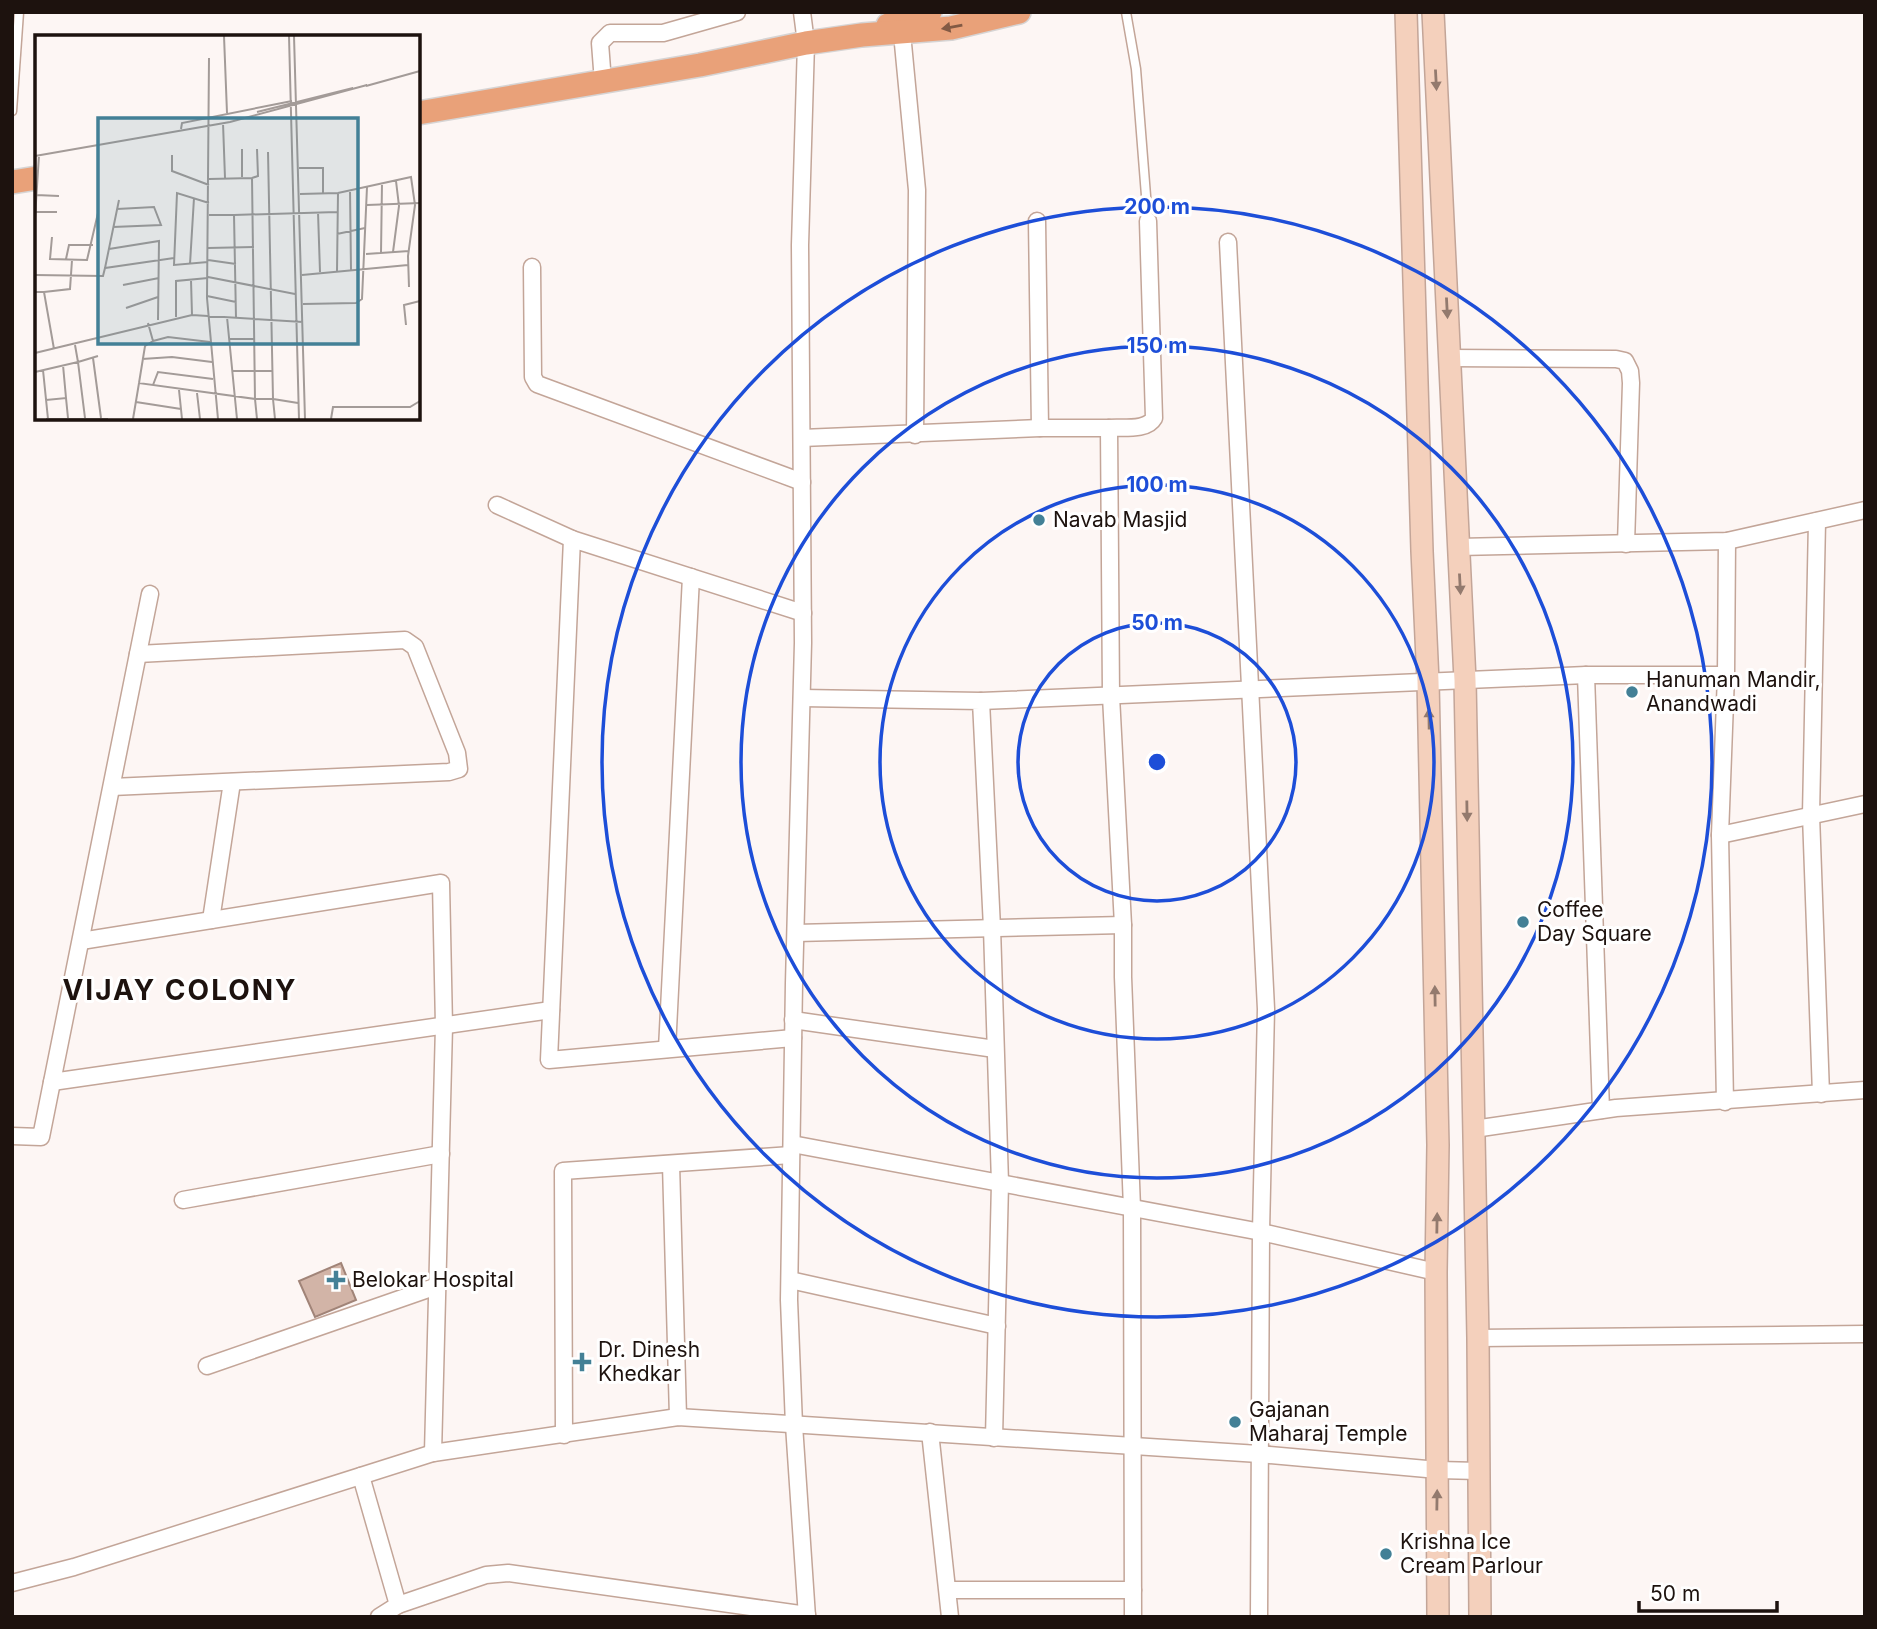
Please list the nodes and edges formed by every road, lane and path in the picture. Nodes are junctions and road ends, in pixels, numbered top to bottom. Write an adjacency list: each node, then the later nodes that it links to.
1 (19, 12): 12 (lane)
2 (737, 12): 11 (street)
3 (802, 12): 10 (street)
4 (930, 12): 9 (main road)
5 (1019, 12): 9 (main road, one-way to 9)
6 (1126, 12): 17 (lane)
7 (1406, 12): 40 (main road)
8 (1433, 12): 20 (main road, one-way to 20)
9 (901, 27): 10 (main road); 23 (street)
10 (806, 43): 11 (main road); 24 (street)
11 (603, 82): 13 (main road)
12 (12, 111)
13 (423, 112)
14 (35, 177): 15 (main road)
15 (12, 182)
16 (1037, 221): 21 (street)
17 (1148, 221): 22 (street)
18 (1228, 242): 41 (street)
19 (532, 267): 25 (street)
20 (1450, 358): 31 (street); 32 (main road)
21 (1040, 428): 22 (street); 23 (street)
22 (1109, 428): 42 (street)
23 (915, 435): 24 (street)
24 (802, 438): 25 (street)
25 (802, 482): 35 (street)
26 (497, 505): 29 (street)
27 (1865, 510): 28 (street)
28 (1816, 521): 30 (street); 48 (street)
29 (572, 539): 33 (street); 55 (street)
30 (1727, 541): 31 (street); 37 (street)
31 (1626, 544): 32 (street)
32 (1458, 547): 39 (main road, one-way to 39)
33 (691, 577): 35 (street); 59 (street)
34 (150, 594): 36 (street)
35 (803, 613): 43 (street)
36 (138, 654): 45 (street); 46 (street)
37 (1726, 675): 38 (street); 49 (street)
38 (1586, 676): 39 (street); 65 (street)
39 (1465, 680): 40 (street); 66 (main road, one-way to 66)
40 (1429, 681): 41 (street); 75 (main road, one-way to 40)
41 (1251, 690): 42 (street); 74 (street)
42 (1111, 696): 44 (street); 51 (street)
43 (802, 698): 44 (street); 53 (street)
44 (981, 701): 52 (street)
45 (232, 782): 46 (street); 50 (street)
46 (112, 787): 54 (street)
47 (1865, 804): 48 (street)
48 (1811, 816): 49 (street); 63 (street)
49 (1720, 835): 64 (street)
50 (211, 920): 54 (street); 57 (street)
51 (1123, 925): 52 (street); 73 (street)
52 (992, 928): 53 (street); 60 (street)
53 (796, 933): 56 (street)
54 (80, 941): 61 (street)
55 (551, 1010): 57 (street); 59 (street)
56 (793, 1020): 58 (street); 60 (street)
57 (444, 1026): 61 (street); 69 (street)
58 (793, 1038): 59 (street); 68 (street)
59 (667, 1049)
60 (995, 1049): 71 (street)
61 (52, 1082): 67 (street)
62 (1865, 1090): 63 (street)
63 (1821, 1094): 64 (street)
64 (1725, 1102): 65 (street)
65 (1601, 1110): 66 (street)
66 (1474, 1129): 80 (main road)
67 (12, 1136)
68 (791, 1150): 70 (street); 71 (street); 76 (street)
69 (441, 1154): 72 (street); 77 (street)
70 (671, 1164): 82 (street); 85 (street)
71 (1000, 1183): 73 (street); 78 (street)
72 (183, 1200)
73 (1132, 1208): 74 (street); 87 (street)
74 (1261, 1232): 75 (street); 89 (street)
75 (1436, 1272): 90 (main road)
76 (790, 1280): 78 (street); 83 (street)
77 (438, 1286): 81 (street); 88 (street)
78 (996, 1326): 86 (street)
79 (1865, 1335): 80 (street)
80 (1478, 1338): 91 (main road)
81 (207, 1366)
82 (678, 1418): 83 (street); 85 (street)
83 (794, 1425): 84 (street); 97 (street)
84 (930, 1433): 86 (street); 94 (street)
85 (564, 1435): 88 (street)
86 (994, 1438): 87 (street)
87 (1133, 1447): 89 (street); 95 (street)
88 (433, 1453): 92 (street)
89 (1259, 1454): 90 (street); 101 (street)
90 (1438, 1470): 91 (street); 102 (main road, one-way to 90)
91 (1479, 1471): 103 (main road)
92 (361, 1476): 93 (street); 96 (street)
93 (12, 1583)
94 (947, 1590): 95 (street); 99 (street)
95 (1133, 1590): 100 (street)
96 (398, 1605): 97 (street); 98 (street)
97 (807, 1616)
98 (379, 1617)
99 (950, 1617)
100 (1133, 1617)
101 (1259, 1617)
102 (1438, 1617)
103 (1480, 1617)

